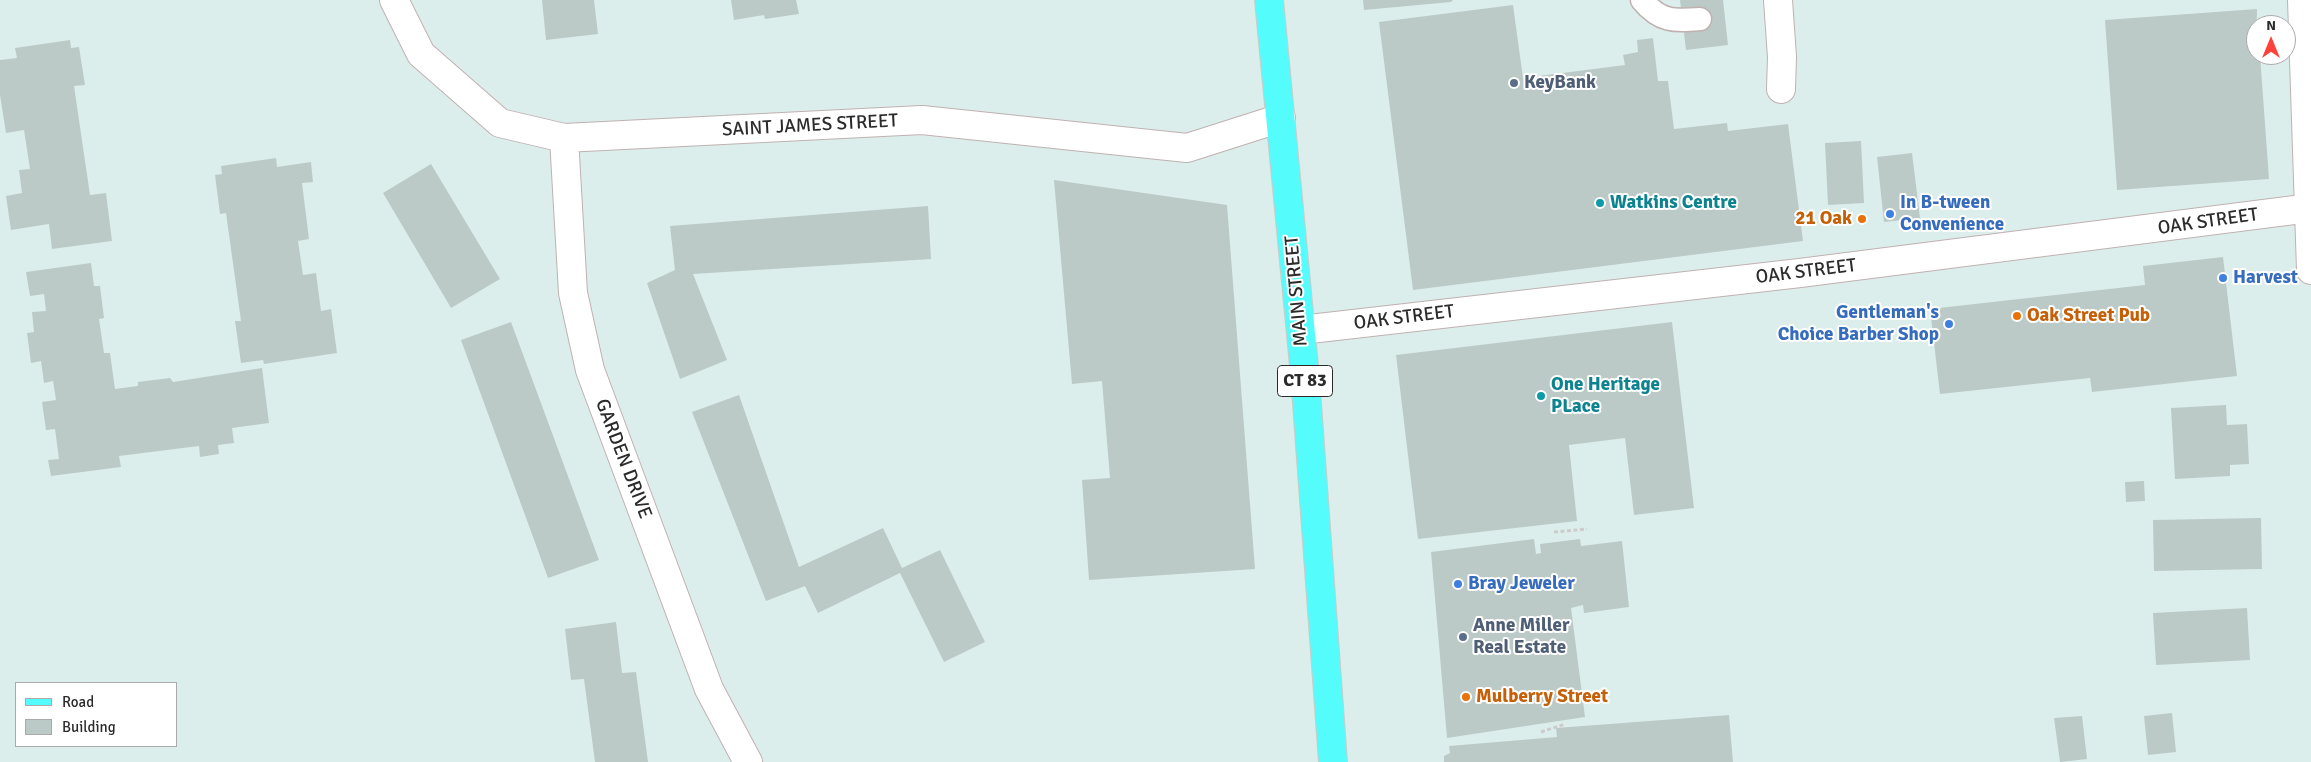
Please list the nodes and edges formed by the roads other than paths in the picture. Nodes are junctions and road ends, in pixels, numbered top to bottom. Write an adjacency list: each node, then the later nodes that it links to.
1 (394, 0): 9 (street, SAINT JAMES STREET)
2 (1269, 0): 8 (main road, MAIN STREET / CT 83)
3 (1642, 0): 6 (lane)
4 (1778, 0): 7 (street)
5 (2302, 0): 10 (street)
6 (1700, 18)
7 (1781, 89)
8 (1281, 118): 9 (street, SAINT JAMES STREET); 12 (main road, MAIN STREET / CT 83)
9 (564, 138): 13 (street, GARDEN DRIVE)
10 (2310, 208): 11 (street); 12 (street, OAK STREET)
11 (2311, 270)
12 (1301, 330): 14 (main road, MAIN STREET / CT 83)
13 (748, 762)
14 (1333, 762)

